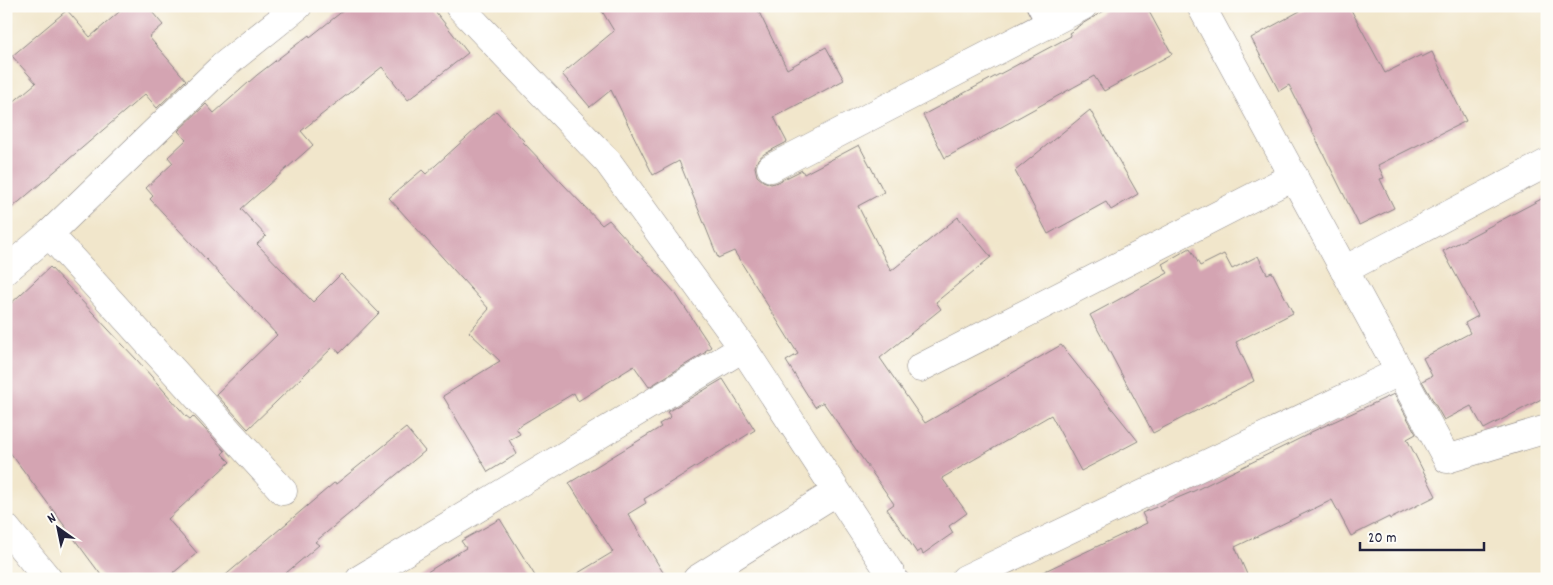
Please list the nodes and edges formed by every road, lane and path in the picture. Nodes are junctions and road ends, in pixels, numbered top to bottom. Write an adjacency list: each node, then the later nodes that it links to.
1 (298, 6): 9 (street)
2 (459, 6): 12 (street)
3 (1083, 6): 5 (street)
4 (1201, 6): 8 (street)
5 (1042, 16): 7 (street)
6 (1547, 163): 11 (street)
7 (771, 168)
8 (1294, 176): 11 (street); 13 (street)
9 (49, 234): 10 (street); 16 (street)
10 (6, 270)
11 (1344, 270): 14 (street)
12 (743, 348): 17 (street); 20 (street)
13 (920, 368)
14 (1399, 372): 15 (street); 23 (street)
15 (1547, 429)
16 (283, 491)
17 (836, 492): 21 (street); 22 (street)
18 (6, 528): 19 (street)
19 (48, 579)
20 (360, 579)
21 (697, 579)
22 (894, 579)
23 (965, 579)

